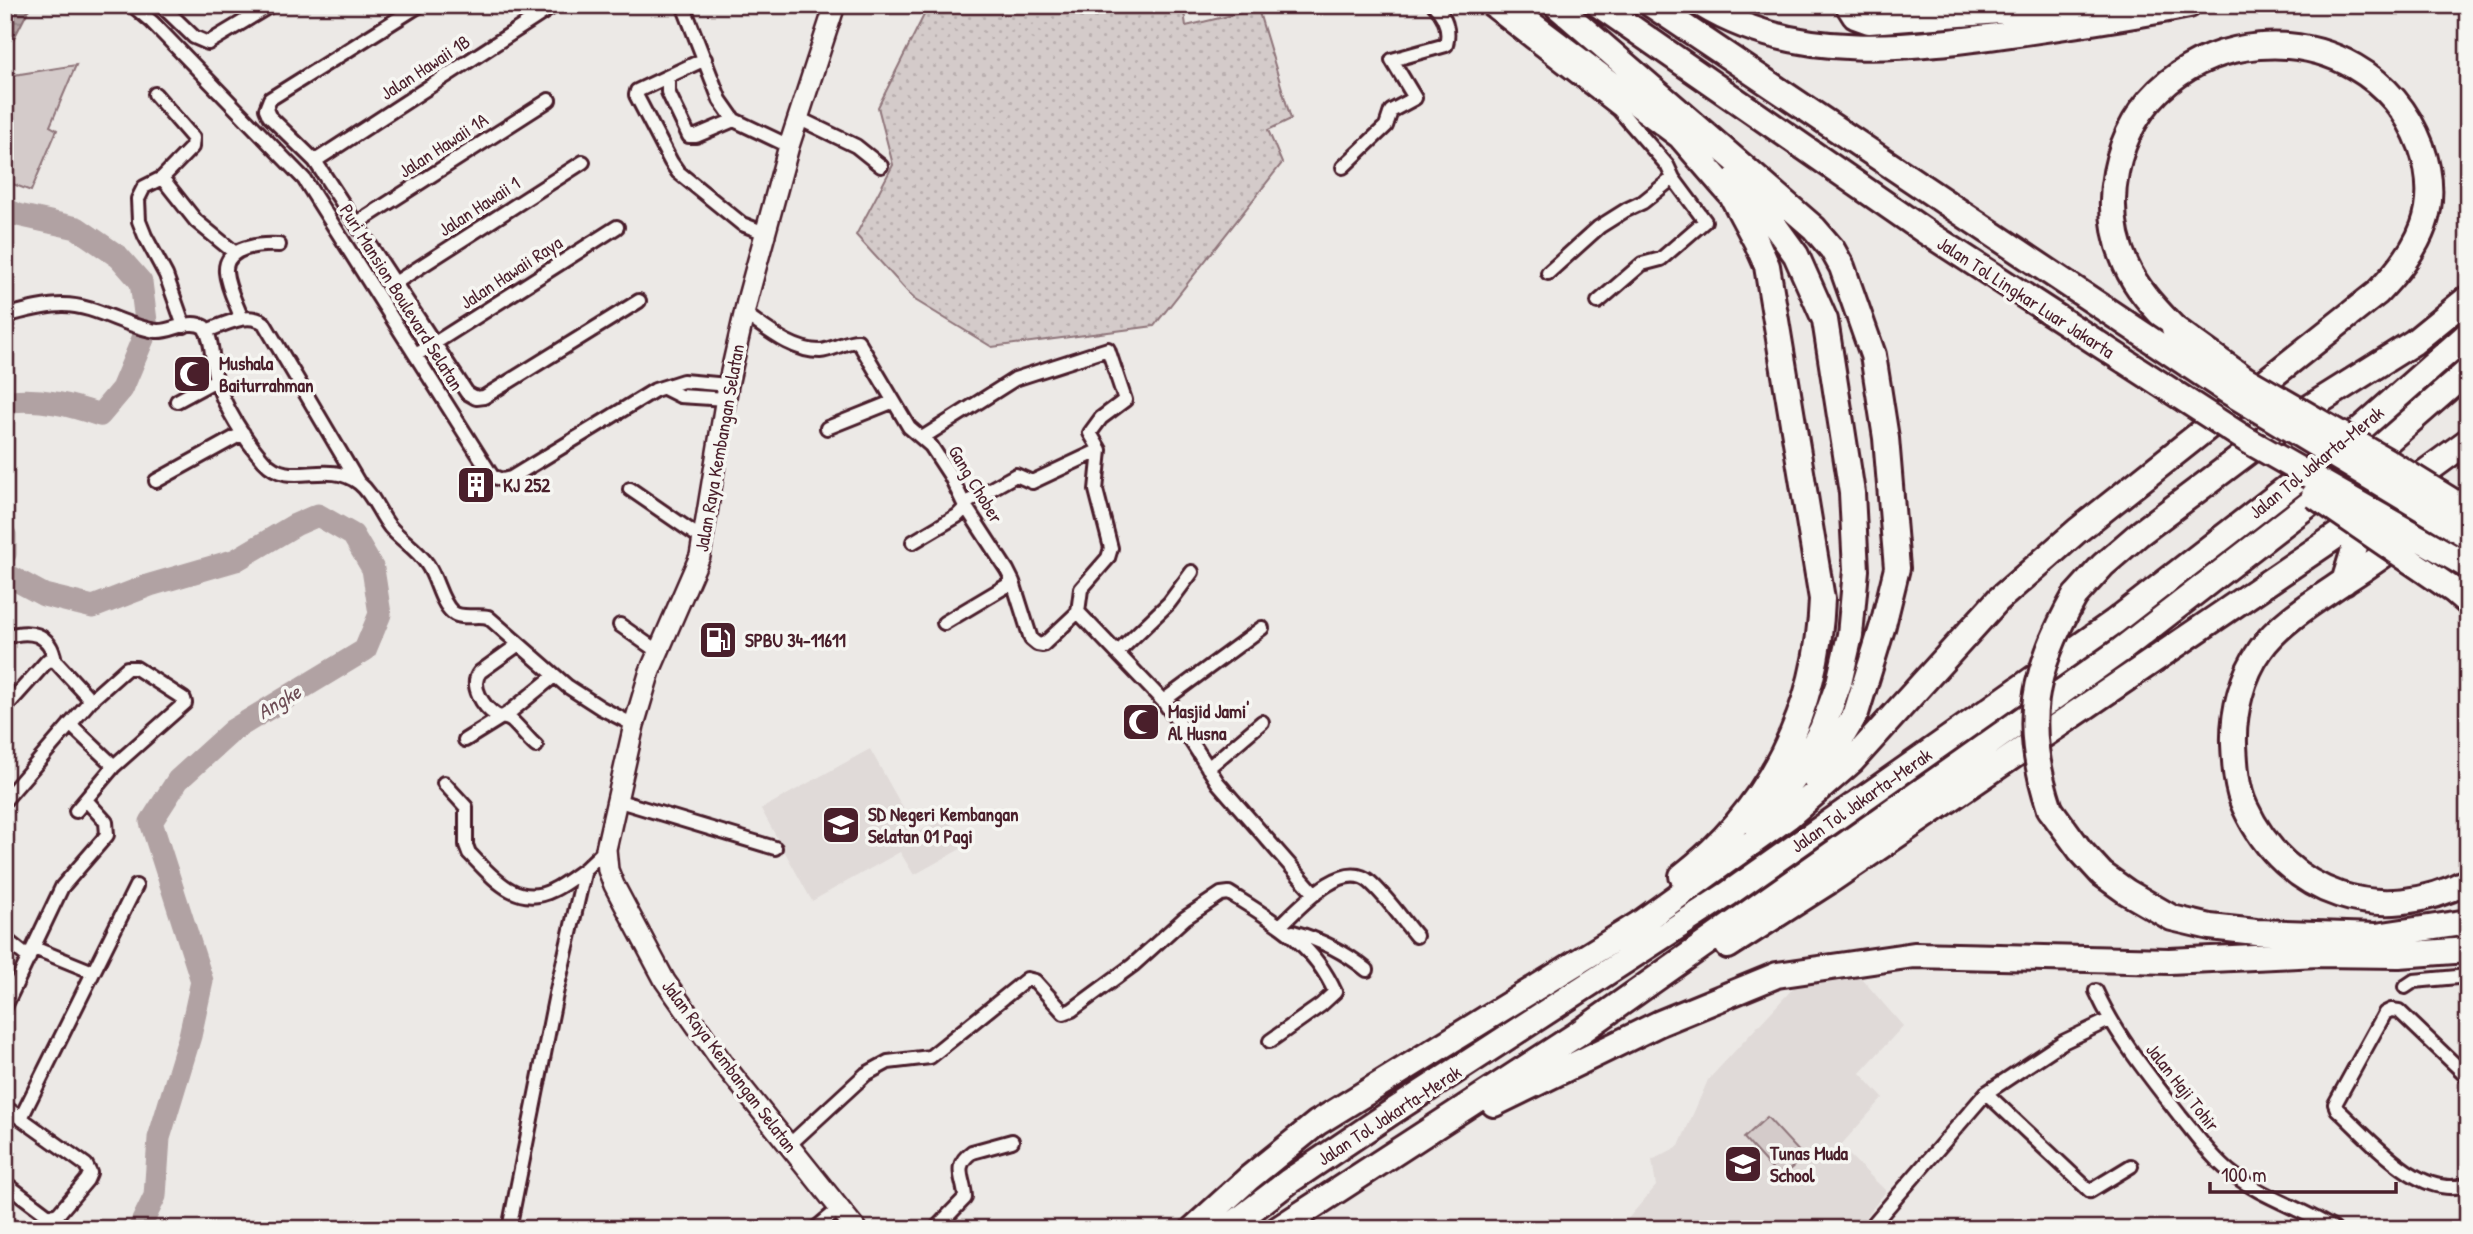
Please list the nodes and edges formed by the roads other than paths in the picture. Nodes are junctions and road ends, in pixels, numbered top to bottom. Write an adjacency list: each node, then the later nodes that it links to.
1 (132, 5): 48 (street, Puri Mansion Boulevard Selatan)
2 (161, 5): 3 (street)
3 (271, 5)
4 (420, 5): 26 (street)
5 (555, 5): 26 (street, Jalan Hawaii 1B)
6 (683, 5): 18 (street)
7 (835, 5): 22 (main road, Jalan Raya Kembangan Selatan)
8 (1433, 5): 29 (street)
9 (1484, 5): 31 (street)
10 (1506, 5): 115 (highway)
11 (1556, 5): 25 (highway)
12 (1599, 5): 57 (highway, Jalan Tol Lingkar Luar Jakarta, bridge)
13 (1652, 5): 67 (highway, Jalan Tol Lingkar Luar Jakarta, bridge)
14 (1702, 5): 17 (highway)
15 (1848, 5): 16 (highway)
16 (2078, 5)
17 (2189, 5)
18 (705, 59): 19 (street); 23 (street)
19 (668, 77): 23 (street); 34 (street)
20 (155, 94): 30 (street)
21 (549, 100): 32 (street, Jalan Hawaii 1A)
22 (798, 117): 24 (main road, Jalan Raya Kembangan Selatan); 28 (street)
23 (734, 120): 24 (street)
24 (789, 146): 34 (main road, Jalan Raya Kembangan Selatan)
25 (1728, 154): 101 (highway); 104 (highway)
26 (315, 161): 32 (street)
27 (583, 162): 38 (street, Jalan Hawaii 1)
28 (881, 166)
29 (1343, 167)
30 (162, 178): 36 (street); 45 (street)
31 (1673, 178): 37 (street); 41 (street)
32 (357, 223): 38 (street)
33 (617, 227): 48 (street, Jalan Hawaii Raya)
34 (765, 233): 42 (main road, Jalan Raya Kembangan Selatan)
35 (279, 245): 36 (street)
36 (235, 253): 44 (street)
37 (1548, 273)
38 (395, 283): 48 (street)
39 (2468, 298): 109 (highway, bridge)
40 (639, 301): 48 (street)
41 (1598, 302)
42 (745, 314): 51 (main road, Jalan Raya Kembangan Selatan); 53 (street, Gang Chober)
43 (5, 316): 45 (street)
44 (236, 320): 46 (street); 61 (street)
45 (184, 326): 46 (street)
46 (206, 331): 50 (street)
47 (2468, 334): 141 (highway, Jalan Tol Jakarta–Merak)
48 (425, 350): 51 (street, Puri Mansion Boulevard Selatan)
49 (2468, 371): 123 (highway, Jalan Tol Jakarta–Merak)
50 (216, 380): 52 (street); 55 (street)
51 (727, 392): 68 (main road, Jalan Raya Kembangan Selatan)
52 (177, 401)
53 (892, 402): 54 (street); 56 (street, Gang Chober)
54 (827, 428)
55 (243, 433): 60 (street); 61 (street)
56 (922, 439): 59 (street); 64 (street, Gang Chober)
57 (2247, 440): 70 (highway, Jalan Tol Lingkar Luar Jakarta, bridge); 74 (highway, bridge)
58 (2468, 442): 66 (highway)
59 (1100, 450): 64 (street); 75 (street)
60 (156, 481)
61 (358, 483): 80 (street)
62 (630, 489): 68 (street)
63 (2468, 497): 73 (highway)
64 (965, 506): 69 (street); 72 (street, Gang Chober)
65 (2468, 511): 101 (highway, bridge)
66 (2364, 517): 73 (highway); 123 (highway)
67 (2468, 536)
68 (704, 540): 81 (main road, Jalan Raya Kembangan Selatan)
69 (913, 542)
70 (2468, 566)
71 (1192, 572): 82 (street)
72 (1013, 582): 75 (street, Gang Chober); 76 (street)
73 (2344, 582): 106 (highway)
74 (2468, 603)
75 (1078, 612): 82 (street)
76 (944, 622)
77 (620, 625): 81 (street)
78 (1262, 628): 86 (street)
79 (5, 637): 83 (street)
80 (519, 644): 84 (street); 88 (street)
81 (657, 651): 91 (main road, Jalan Raya Kembangan Selatan)
82 (1117, 653): 86 (street)
83 (55, 661): 85 (street); 87 (street)
84 (554, 676): 88 (street); 91 (street)
85 (91, 701): 90 (street); 94 (street)
86 (1163, 701): 95 (street)
87 (5, 708)
88 (500, 717): 92 (street); 93 (street)
89 (1262, 722): 95 (street)
90 (70, 724): 94 (street); 97 (street)
91 (634, 725): 99 (main road, Jalan Raya Kembangan Selatan)
92 (465, 740)
93 (536, 746)
94 (114, 766): 98 (street)
95 (1208, 768): 108 (street)
96 (444, 783): 105 (street)
97 (5, 800)
98 (86, 800): 100 (street); 114 (street)
99 (616, 800): 102 (street); 103 (main road, Jalan Raya Kembangan Selatan)
100 (76, 811)
101 (1789, 816): 104 (highway)
102 (775, 848)
103 (606, 849): 105 (street); 131 (main road, Jalan Raya Kembangan Selatan)
104 (1728, 861): 115 (highway)
105 (585, 869): 136 (street)
106 (2468, 881)
107 (136, 887): 117 (street)
108 (1315, 894): 110 (street); 111 (street)
109 (2468, 922)
110 (1285, 928): 116 (street); 124 (street); 131 (street)
111 (1416, 936)
112 (5, 939): 114 (street)
113 (2468, 950): 129 (highway)
114 (32, 953): 117 (street); 121 (street)
115 (1579, 962): 140 (highway)
116 (1367, 970)
117 (93, 972): 128 (street)
118 (2468, 976): 119 (street)
119 (2405, 987)
120 (2096, 991): 122 (street, Jalan Haji Tohir)
121 (5, 1007)
122 (2109, 1020): 126 (street); 144 (street, Jalan Haji Tohir)
123 (1576, 1035): 129 (highway, Jalan Tol Jakarta–Merak)
124 (1270, 1041)
125 (2468, 1077): 134 (street)
126 (1986, 1093): 132 (street); 143 (street)
127 (5, 1107): 128 (street)
128 (21, 1118): 133 (street)
129 (1418, 1138): 142 (highway, Jalan Tol Jakarta–Merak)
130 (1012, 1141): 139 (street)
131 (789, 1145): 135 (main road, Jalan Raya Kembangan Selatan)
132 (2131, 1166)
133 (5, 1183)
134 (2468, 1184)
135 (840, 1209): 137 (street); 138 (main road, Jalan Raya Kembangan Selatan)
136 (509, 1229)
137 (815, 1229)
138 (856, 1229)
139 (935, 1229)
140 (1193, 1229)
141 (1227, 1229)
142 (1278, 1229)
143 (1869, 1229)
144 (2334, 1229)

